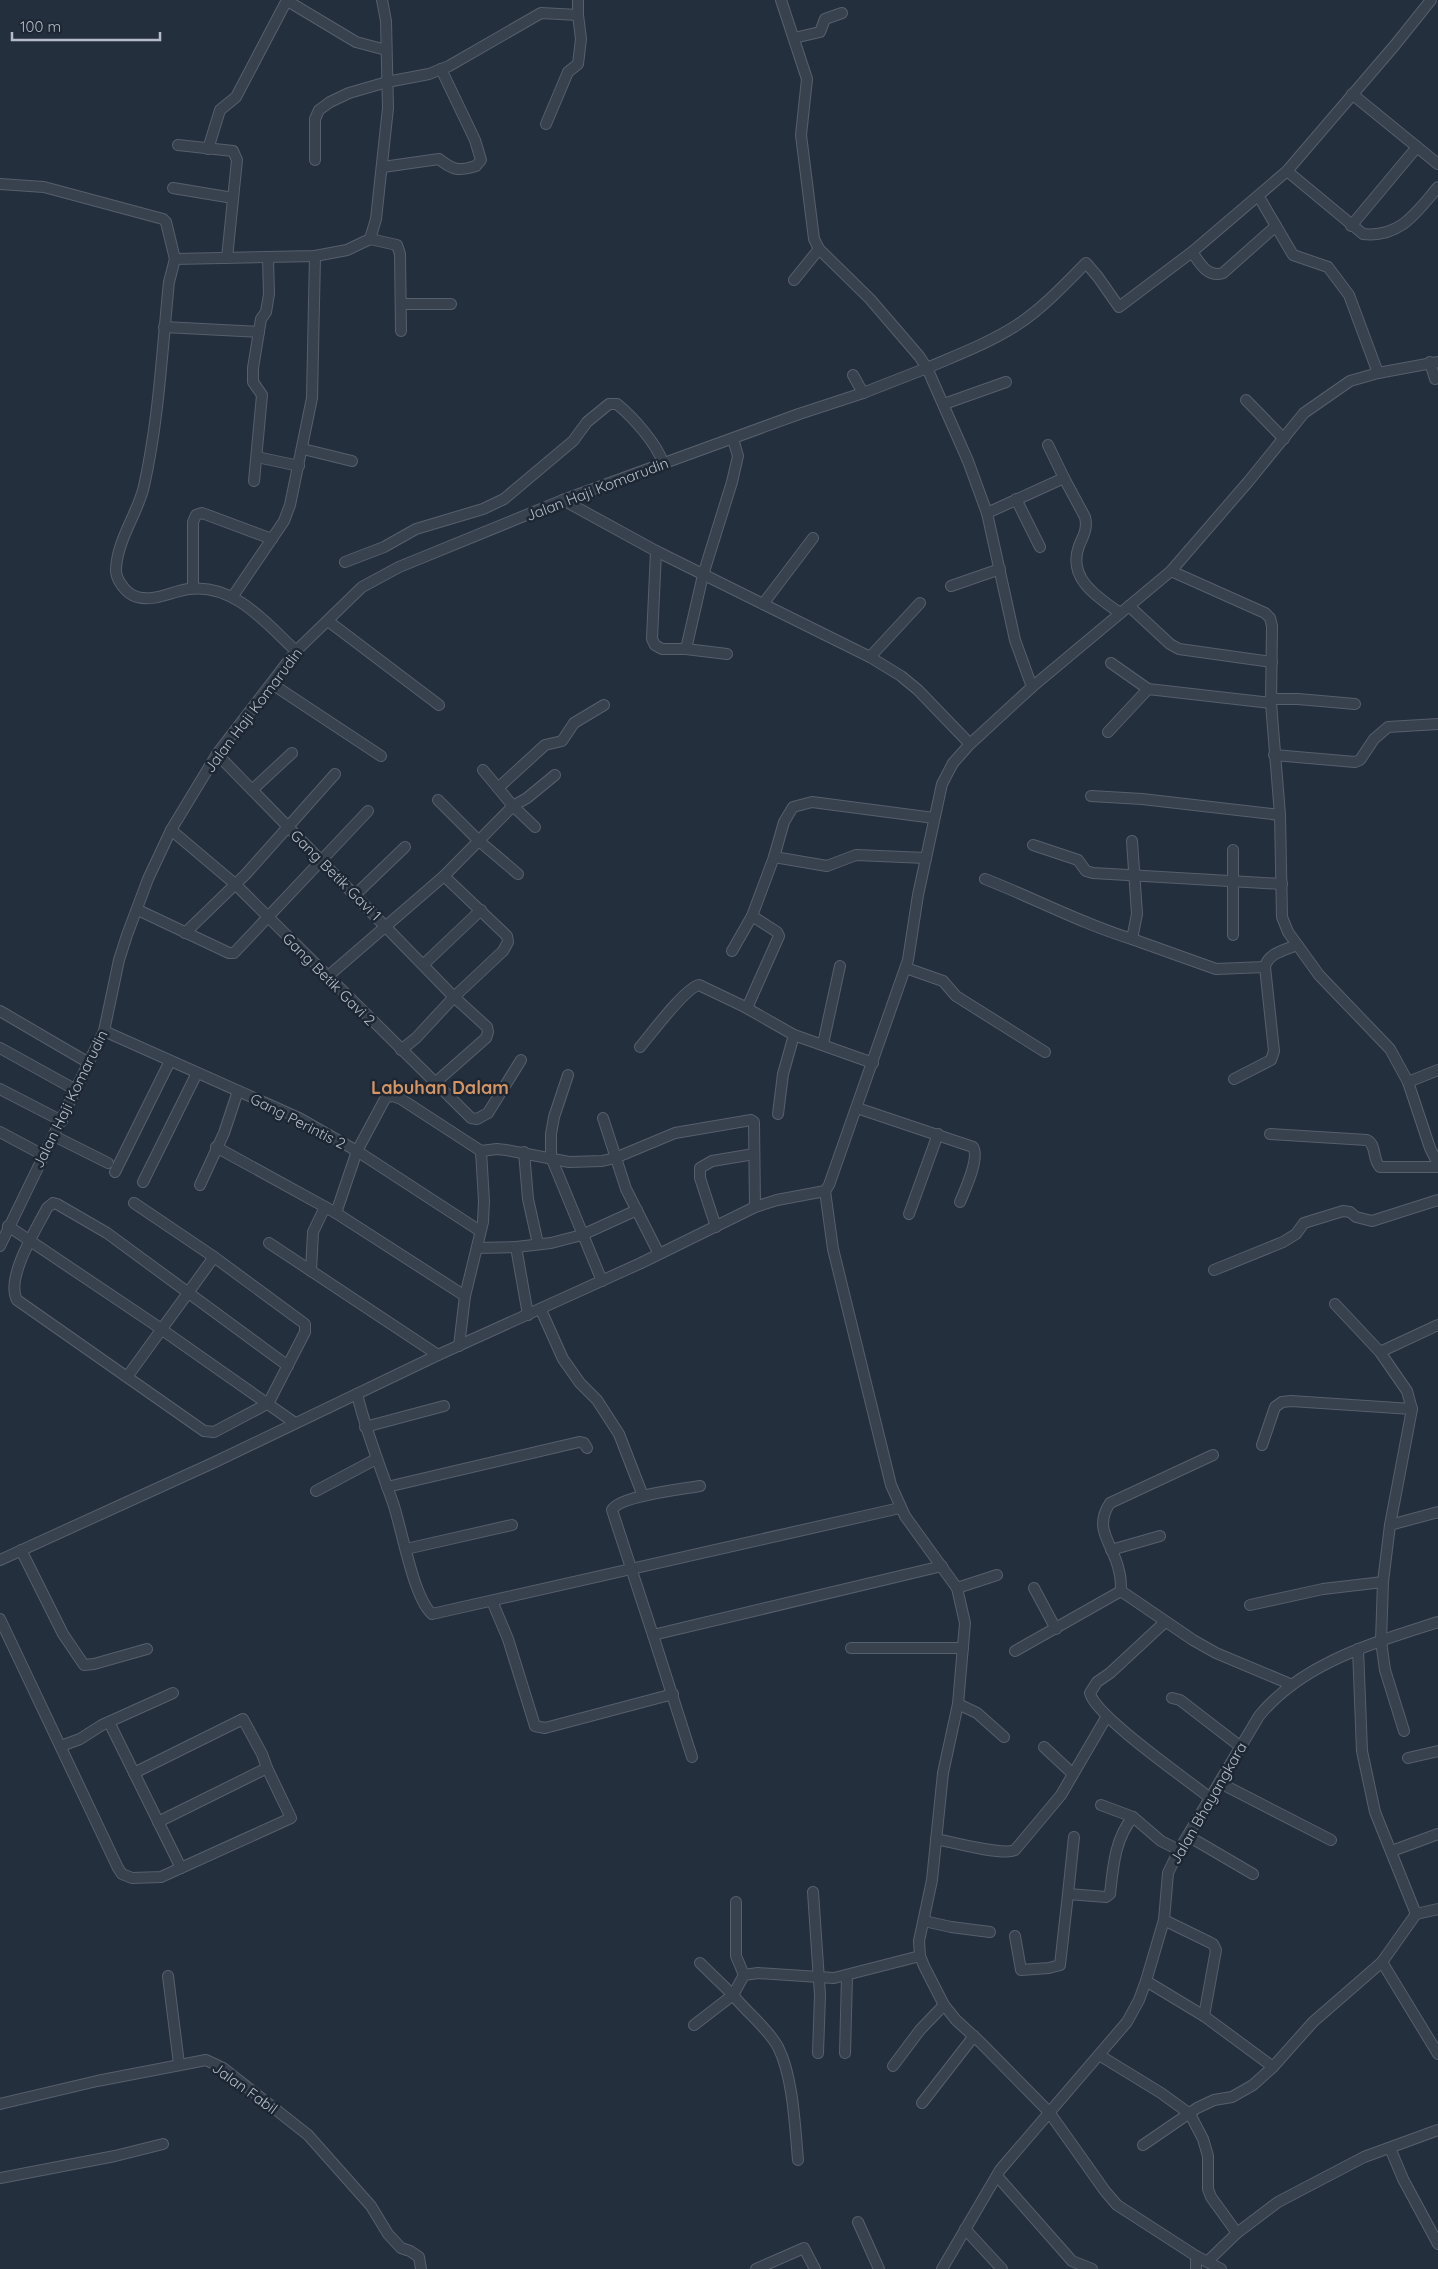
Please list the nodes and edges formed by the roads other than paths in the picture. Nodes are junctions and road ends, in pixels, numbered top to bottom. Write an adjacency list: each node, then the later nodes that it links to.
1 (287, 0): 9 (street); 16 (street)
2 (382, 0): 9 (street)
3 (578, 0): 7 (street)
4 (781, 0): 8 (street)
5 (1431, 0): 12 (street)
6 (842, 13): 8 (street)
7 (578, 15): 10 (street); 13 (street)
8 (794, 38): 29 (street)
9 (386, 50): 11 (street)
10 (441, 69): 11 (street); 19 (street)
11 (387, 82): 17 (street); 19 (street)
12 (1352, 94): 15 (street); 20 (street)
13 (546, 124)
14 (178, 145): 16 (street)
15 (1417, 147): 18 (street); 27 (street)
16 (208, 150): 25 (street)
17 (315, 160)
18 (1438, 164)
19 (383, 167): 28 (street)
20 (1287, 171): 24 (street); 27 (street)
21 (0, 184): 34 (street)
22 (1438, 187): 27 (street)
23 (173, 188): 25 (street)
24 (1258, 197): 26 (street); 30 (street)
25 (233, 198): 32 (street)
26 (1276, 226): 30 (street); 43 (street)
27 (1351, 226)
28 (370, 239): 31 (street); 36 (street)
29 (819, 249): 35 (street); 41 (street)
30 (1192, 252): 41 (street, Jalan Haji Komarudin)
31 (315, 256): 33 (street); 51 (street)
32 (227, 258): 33 (street); 34 (street)
33 (268, 258): 40 (street)
34 (175, 259): 38 (street)
35 (794, 280)
36 (401, 304): 37 (street); 39 (street)
37 (451, 304)
38 (164, 327): 40 (street); 70 (street)
39 (400, 331)
40 (259, 332): 52 (street)
41 (923, 362): 47 (street); 48 (street, Jalan Haji Komarudin)
42 (1434, 362): 43 (street); 44 (street)
43 (1378, 373): 49 (street)
44 (1435, 379)
45 (1006, 382): 47 (street)
46 (1246, 400): 49 (street)
47 (944, 404): 60 (street)
48 (733, 439): 53 (street, Jalan Haji Komarudin); 68 (street)
49 (1284, 439): 67 (street)
50 (1048, 444): 56 (street)
51 (302, 449): 54 (street); 55 (street)
52 (257, 456): 55 (street); 57 (street)
53 (662, 458): 59 (street, Jalan Haji Komarudin); 65 (street)
54 (352, 461)
55 (299, 466): 62 (street)
56 (1064, 478): 58 (street); 75 (street)
57 (254, 482)
58 (1016, 499): 60 (street); 63 (street)
59 (563, 500): 64 (street); 76 (street, Jalan Haji Komarudin)
60 (987, 513): 66 (street)
61 (813, 538): 73 (street)
62 (272, 539): 70 (street); 71 (street)
63 (1040, 547)
64 (656, 551): 68 (street); 77 (street)
65 (345, 562)
66 (1000, 569): 69 (street); 84 (street)
67 (1171, 571): 74 (street); 81 (street)
68 (703, 575): 73 (street); 77 (street)
69 (951, 586)
70 (193, 588): 71 (street)
71 (233, 596): 78 (street)
72 (920, 603): 80 (street)
73 (763, 604): 80 (street)
74 (1129, 606): 75 (street); 81 (street)
75 (1120, 613): 84 (street)
76 (328, 621): 78 (street, Jalan Haji Komarudin); 88 (street)
77 (686, 649): 79 (street)
78 (296, 651): 83 (street, Jalan Haji Komarudin)
79 (727, 654)
80 (870, 657): 92 (street)
81 (1272, 662): 86 (street)
82 (1111, 663): 85 (street)
83 (272, 684): 94 (street, Jalan Haji Komarudin); 96 (street)
84 (1032, 687): 92 (street)
85 (1148, 689): 86 (street); 91 (street)
86 (1271, 701): 87 (street); 95 (street)
87 (1355, 704)
88 (440, 705)
89 (604, 705): 100 (street)
90 (1438, 724): 95 (street)
91 (1108, 732)
92 (970, 744): 107 (street)
93 (292, 753): 101 (street)
94 (217, 754): 101 (street, Gang Betik Gavi 1); 110 (street, Jalan Haji Komarudin)
95 (1274, 755): 106 (street)
96 (382, 756)
97 (484, 770): 100 (street)
98 (335, 774): 108 (street)
99 (555, 775): 104 (street)
100 (498, 788): 104 (street)
101 (252, 790): 108 (street, Gang Betik Gavi 1)
102 (1091, 796): 106 (street)
103 (438, 800): 111 (street)
104 (513, 806): 109 (street); 111 (street)
105 (368, 811): 118 (street)
106 (1280, 815): 125 (street)
107 (934, 818): 116 (street); 117 (street)
108 (287, 826): 118 (street, Gang Betik Gavi 1); 124 (street)
109 (535, 827)
110 (171, 830): 124 (street, Gang Betik Gavi 2); 127 (street, Jalan Haji Komarudin)
111 (479, 841): 119 (street); 121 (street)
112 (1132, 841): 120 (street)
113 (1033, 845): 120 (street)
114 (405, 847): 126 (street)
115 (1233, 850): 123 (street)
116 (774, 857): 117 (street); 129 (street)
117 (926, 858): 140 (street)
118 (322, 862): 126 (street, Gang Betik Gavi 1); 130 (street)
119 (518, 874)
120 (1134, 875): 123 (street); 134 (street)
121 (444, 876): 128 (street); 131 (street)
122 (986, 880): 134 (street)
123 (1234, 881): 125 (street); 133 (street)
124 (235, 884): 130 (street, Gang Betik Gavi 2); 132 (street)
125 (1282, 884): 135 (street)
126 (355, 895): 131 (street, Gang Betik Gavi 1)
127 (138, 910): 132 (street); 145 (street, Jalan Haji Komarudin)
128 (480, 910): 137 (street); 142 (street)
129 (752, 916): 136 (street); 143 (street)
130 (267, 917): 132 (street); 141 (street, Gang Betik Gavi 2)
131 (386, 926): 137 (street, Gang Betik Gavi 1); 141 (street)
132 (185, 933)
133 (1233, 935)
134 (1132, 939): 139 (street)
135 (1297, 945): 139 (street); 161 (street)
136 (732, 951)
137 (424, 964): 142 (street, Gang Betik Gavi 1)
138 (840, 966): 147 (street)
139 (1265, 967): 159 (street)
140 (906, 968): 151 (street); 155 (street)
141 (327, 977): 150 (street, Gang Betik Gavi 2)
142 (454, 996): 150 (street); 160 (street, Gang Betik Gavi 1)
143 (747, 1008): 146 (street); 148 (street)
144 (0, 1011): 154 (street)
145 (104, 1031): 153 (street, Gang Perintis 2); 154 (street, Jalan Haji Komarudin)
146 (794, 1035): 147 (street); 166 (street)
147 (823, 1044): 155 (street)
148 (640, 1047)
149 (0, 1048): 163 (street)
150 (401, 1050): 160 (street, Gang Betik Gavi 2)
151 (1045, 1052)
152 (522, 1060): 160 (street, Gang Betik Gavi 2)
153 (170, 1061): 157 (street, Gang Perintis 2); 184 (street)
154 (90, 1063): 163 (street, Jalan Haji Komarudin)
155 (873, 1063): 165 (street)
156 (1438, 1070): 161 (street)
157 (197, 1073): 164 (street, Gang Perintis 2); 185 (street)
158 (568, 1075): 180 (street)
159 (1234, 1079)
160 (436, 1082)
161 (1408, 1082): 173 (street)
162 (0, 1089): 168 (street)
163 (76, 1090): 168 (street, Jalan Haji Komarudin)
164 (238, 1091): 174 (street); 175 (street, Gang Perintis 2)
165 (857, 1108): 170 (street); 187 (street)
166 (778, 1114)
167 (602, 1118): 181 (street)
168 (62, 1121): 172 (street, Jalan Haji Komarudin)
169 (0, 1132): 179 (street)
170 (938, 1134): 189 (street); 195 (street)
171 (1270, 1134): 183 (street)
172 (54, 1136): 179 (street, Jalan Haji Komarudin); 182 (street)
173 (1434, 1146): 183 (street)
174 (216, 1147): 186 (street); 191 (street)
175 (357, 1151): 176 (street); 194 (street); 198 (street, Gang Perintis 2)
176 (481, 1151): 177 (street); 198 (street)
177 (524, 1152): 180 (street); 202 (street)
178 (754, 1154): 181 (street); 192 (street); 197 (street)
179 (43, 1155): 196 (street, Jalan Haji Komarudin)
180 (552, 1157): 181 (street); 199 (street)
181 (615, 1158): 193 (street)
182 (108, 1163)
183 (1438, 1165)
184 (115, 1172)
185 (143, 1182)
186 (200, 1185)
187 (824, 1191): 192 (street); 237 (street)
188 (1438, 1200): 208 (street)
189 (960, 1202)
190 (134, 1203): 207 (street)
191 (325, 1207): 194 (street); 209 (street)
192 (755, 1207): 197 (street)
193 (637, 1210): 199 (street); 206 (street)
194 (336, 1213): 212 (street)
195 (909, 1214)
196 (8, 1226): 200 (street); 203 (street, Jalan Haji Komarudin)
197 (716, 1226): 206 (street)
198 (480, 1231): 205 (street)
199 (582, 1235): 202 (street); 210 (street)
200 (31, 1240): 211 (street); 217 (street); 222 (street)
201 (269, 1243): 209 (street)
202 (538, 1244): 204 (street)
203 (0, 1246)
204 (516, 1247): 205 (street); 215 (street)
205 (477, 1248): 212 (street)
206 (659, 1254): 210 (street)
207 (214, 1257): 211 (street); 221 (street)
208 (1214, 1270)
209 (311, 1271): 220 (street)
210 (602, 1281): 214 (street)
211 (189, 1294): 217 (street); 221 (street)
212 (465, 1296): 218 (street)
213 (1336, 1304): 219 (street)
214 (541, 1310): 215 (street); 236 (street)
215 (528, 1315): 218 (street)
216 (1438, 1326): 219 (street)
217 (162, 1330): 222 (street); 224 (street)
218 (459, 1346): 220 (street)
219 (1380, 1352): 226 (street)
220 (438, 1354): 223 (street)
221 (288, 1366): 224 (street)
222 (128, 1377): 224 (street)
223 (357, 1394): 227 (street); 228 (street)
224 (268, 1404): 227 (street)
225 (444, 1406): 228 (street)
226 (1412, 1408): 229 (street); 239 (street)
227 (295, 1423): 243 (street)
228 (365, 1427): 232 (street)
229 (1262, 1445)
230 (587, 1448): 234 (street)
231 (1213, 1455): 244 (street)
232 (376, 1459): 234 (street); 235 (street)
233 (700, 1486): 236 (street)
234 (387, 1487): 242 (street)
235 (316, 1491)
236 (643, 1496): 247 (street)
237 (900, 1508): 246 (street); 247 (street)
238 (1438, 1512): 239 (street)
239 (1390, 1525): 249 (street)
240 (512, 1526): 242 (street)
241 (1160, 1536): 244 (street)
242 (406, 1549): 253 (street)
243 (21, 1550): 245 (street); 263 (street)
244 (1111, 1550): 252 (street)
245 (0, 1560)
246 (942, 1566): 250 (street); 259 (street)
247 (630, 1569): 253 (street); 259 (street)
248 (997, 1575): 250 (street)
249 (1383, 1582): 254 (street); 260 (street)
250 (957, 1588): 262 (street)
251 (1034, 1588): 258 (street)
252 (1121, 1591): 256 (street); 258 (street)
253 (492, 1601): 268 (street)
254 (1250, 1604)
255 (0, 1618): 275 (street)
256 (1165, 1622): 266 (street); 271 (street)
257 (1438, 1622): 260 (street, Jalan Bhayangkara)
258 (1056, 1629): 265 (street)
259 (653, 1635): 268 (street)
260 (1381, 1641): 264 (street, Jalan Bhayangkara); 273 (street)
261 (851, 1648): 262 (street)
262 (963, 1648): 270 (street)
263 (147, 1649)
264 (1358, 1649): 266 (street, Jalan Bhayangkara); 295 (street)
265 (1015, 1651)
266 (1290, 1684): 277 (street, Jalan Bhayangkara)
267 (173, 1693): 272 (street)
268 (673, 1694): 279 (street)
269 (1172, 1698): 277 (street)
270 (958, 1704): 274 (street); 292 (street)
271 (1107, 1716): 283 (street); 285 (street)
272 (109, 1722): 275 (street); 282 (street)
273 (1404, 1731)
274 (1004, 1737)
275 (61, 1746): 296 (street)
276 (1044, 1747): 283 (street)
277 (1241, 1747): 284 (street, Jalan Bhayangkara)
278 (1438, 1751): 280 (street)
279 (692, 1757)
280 (1408, 1758)
281 (267, 1768): 282 (street); 288 (street); 296 (street)
282 (134, 1773): 288 (street)
283 (1073, 1774): 292 (street)
284 (1220, 1783): 285 (street, Jalan Bhayangkara); 293 (street)
285 (1210, 1798): 290 (street, Jalan Bhayangkara)
286 (1101, 1805): 287 (street)
287 (1133, 1817): 294 (street); 299 (street)
288 (158, 1822): 296 (street)
289 (1438, 1834): 295 (street)
290 (1188, 1836): 294 (street, Jalan Bhayangkara); 297 (street)
291 (1074, 1837): 299 (street)
292 (936, 1839): 304 (street)
293 (1331, 1840)
294 (1179, 1850): 303 (street, Jalan Bhayangkara)
295 (1392, 1851): 302 (street)
296 (181, 1868)
297 (1253, 1874)
298 (814, 1892): 313 (street)
299 (1068, 1894): 306 (street)
300 (736, 1902): 310 (street)
301 (1438, 1908): 302 (street)
302 (1416, 1914): 308 (street)
303 (1164, 1920): 314 (street, Jalan Bhayangkara); 317 (street)
304 (924, 1921): 305 (street); 307 (street)
305 (990, 1932)
306 (1015, 1936)
307 (920, 1956): 312 (street); 316 (street)
308 (1382, 1962): 322 (street); 326 (street)
309 (700, 1963): 315 (street)
310 (744, 1975): 313 (street); 315 (street)
311 (168, 1976): 324 (street)
312 (847, 1976): 313 (street); 321 (street)
313 (818, 1978): 320 (street)
314 (1146, 1981): 317 (street); 323 (street, Jalan Bhayangkara)
315 (733, 1995): 318 (street); 335 (street)
316 (944, 2006): 319 (street); 325 (street)
317 (1204, 2016): 326 (street)
318 (694, 2026)
319 (974, 2036): 327 (street); 329 (street)
320 (818, 2053)
321 (845, 2053)
322 (1438, 2054)
323 (1099, 2055): 329 (street, Jalan Bhayangkara); 330 (street)
324 (179, 2064): 328 (street, Jalan Fabil); 344 (street, Jalan Fabil)
325 (893, 2066)
326 (1273, 2067): 330 (street)
327 (922, 2103)
328 (0, 2104)
329 (1049, 2112): 336 (street, Jalan Bhayangkara); 342 (street)
330 (1190, 2114): 333 (street); 340 (street)
331 (1438, 2130): 334 (street)
332 (163, 2144): 337 (street)
333 (1143, 2145)
334 (1390, 2148): 340 (street); 341 (street)
335 (798, 2160)
336 (997, 2176): 339 (street, Jalan Bhayangkara); 350 (street)
337 (0, 2178)
338 (858, 2222): 347 (street)
339 (965, 2229): 348 (street, Jalan Bhayangkara); 349 (street)
340 (1238, 2233): 343 (street)
341 (1438, 2244)
342 (1196, 2256): 343 (street); 351 (street)
343 (1208, 2261): 352 (street)
344 (421, 2269)
345 (756, 2269): 346 (street)
346 (815, 2269)
347 (879, 2269)
348 (942, 2269)
349 (1002, 2269)
350 (1092, 2269)
351 (1196, 2269)
352 (1221, 2269)

